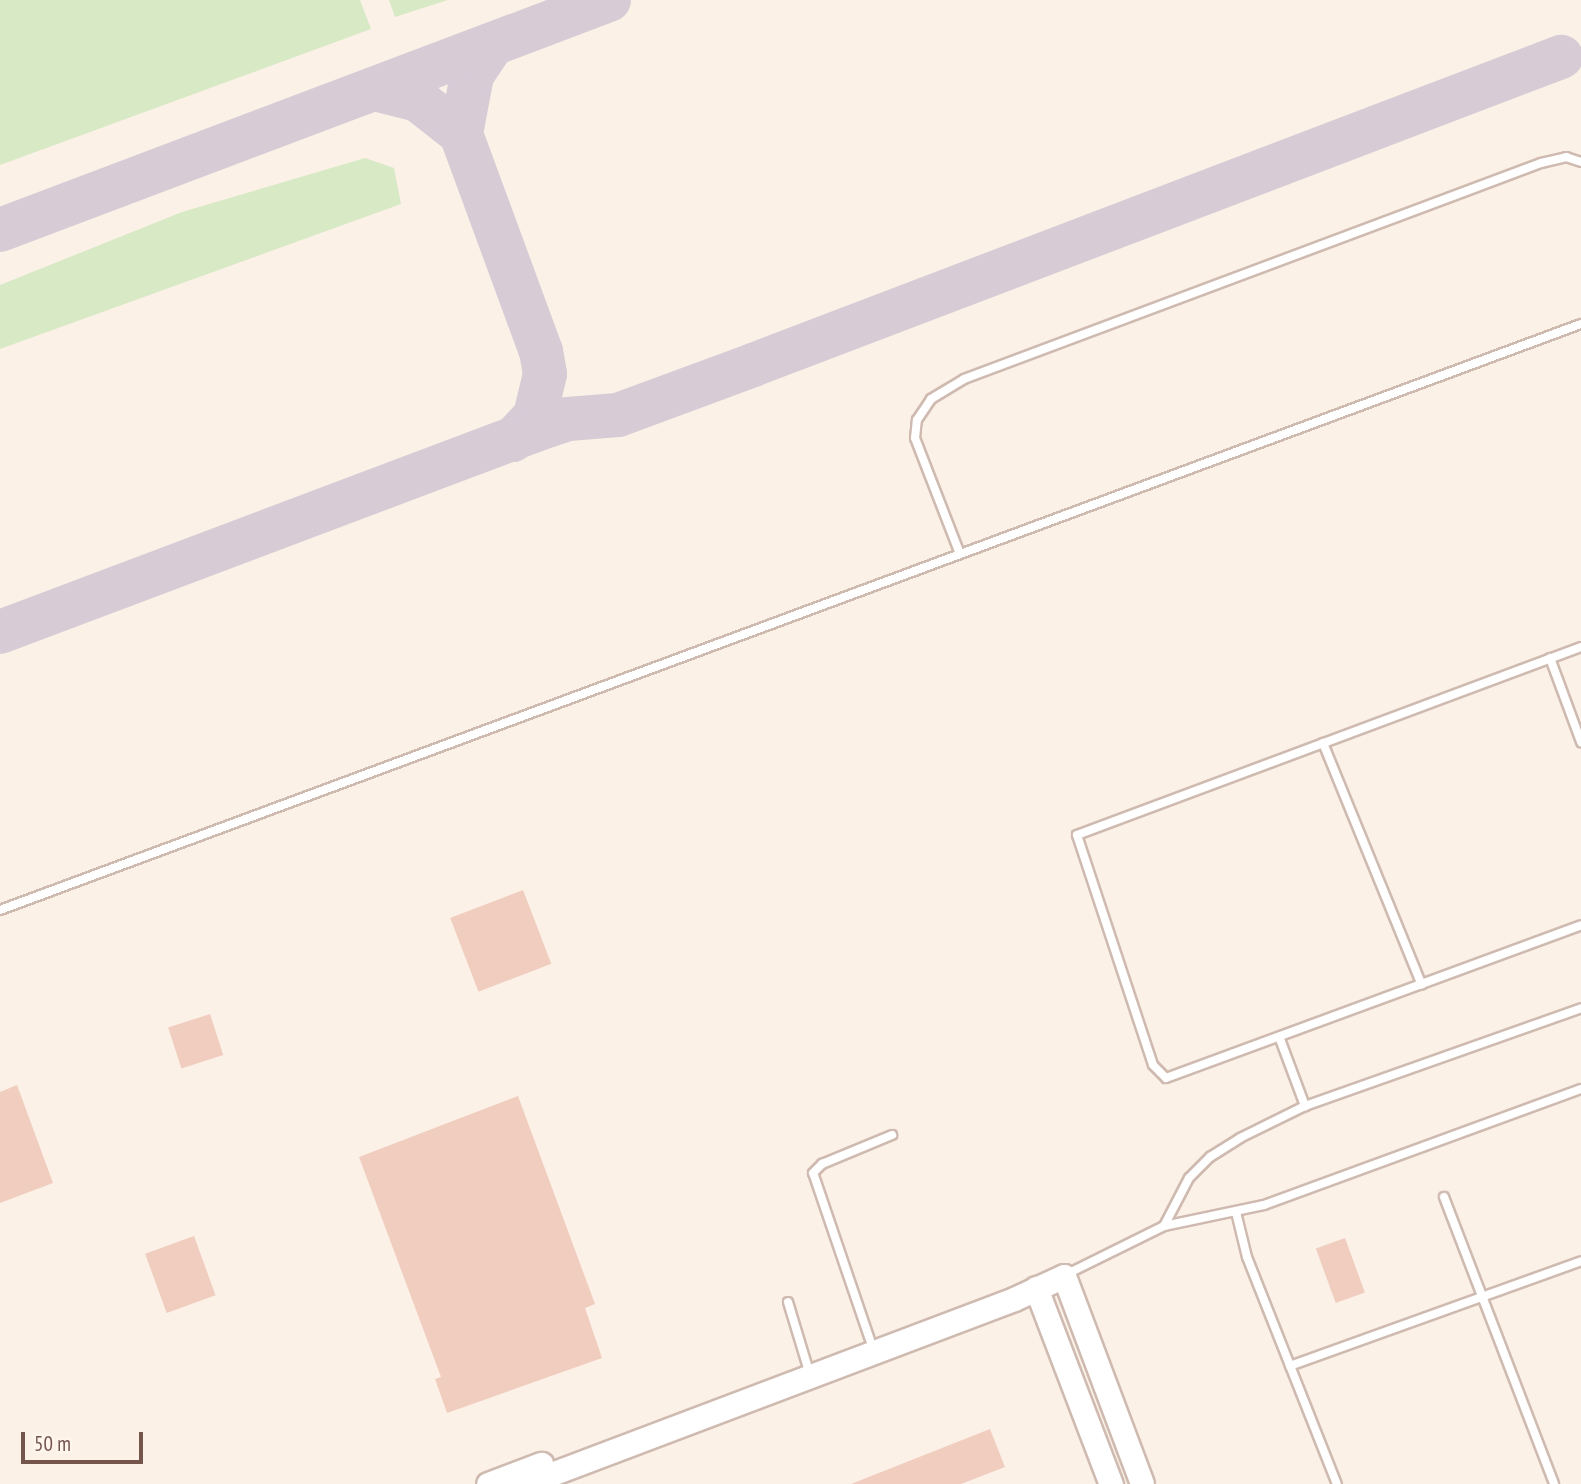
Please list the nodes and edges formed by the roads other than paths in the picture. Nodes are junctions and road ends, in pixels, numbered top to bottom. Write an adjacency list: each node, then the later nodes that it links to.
1 (1581, 162): 3 (lane)
2 (1581, 324): 3 (lane)
3 (960, 554): 8 (lane)
4 (1581, 647): 5 (lane)
5 (1550, 658): 6 (lane); 7 (lane)
6 (1581, 742)
7 (1323, 743): 10 (lane); 12 (lane)
8 (0, 910)
9 (1581, 925): 10 (lane)
10 (1422, 985): 12 (lane)
11 (1581, 1008): 14 (lane)
12 (1280, 1039): 14 (lane)
13 (1581, 1089): 17 (lane)
14 (1305, 1106): 18 (lane)
15 (892, 1135): 24 (lane)
16 (1444, 1197): 22 (lane)
17 (1236, 1212): 18 (lane); 26 (lane)
18 (1164, 1226): 20 (lane)
19 (1581, 1261): 22 (lane)
20 (1064, 1276): 21 (main road); 30 (main road)
21 (1037, 1287): 24 (main road); 28 (main road); 29 (main road)
22 (1484, 1296): 26 (lane); 32 (lane)
23 (788, 1302): 25 (lane)
24 (870, 1340): 25 (main road)
25 (807, 1365): 27 (main road)
26 (1290, 1366): 31 (lane)
27 (488, 1484)
28 (525, 1484)
29 (1111, 1484)
30 (1142, 1484)
31 (1336, 1484)
32 (1554, 1484)

